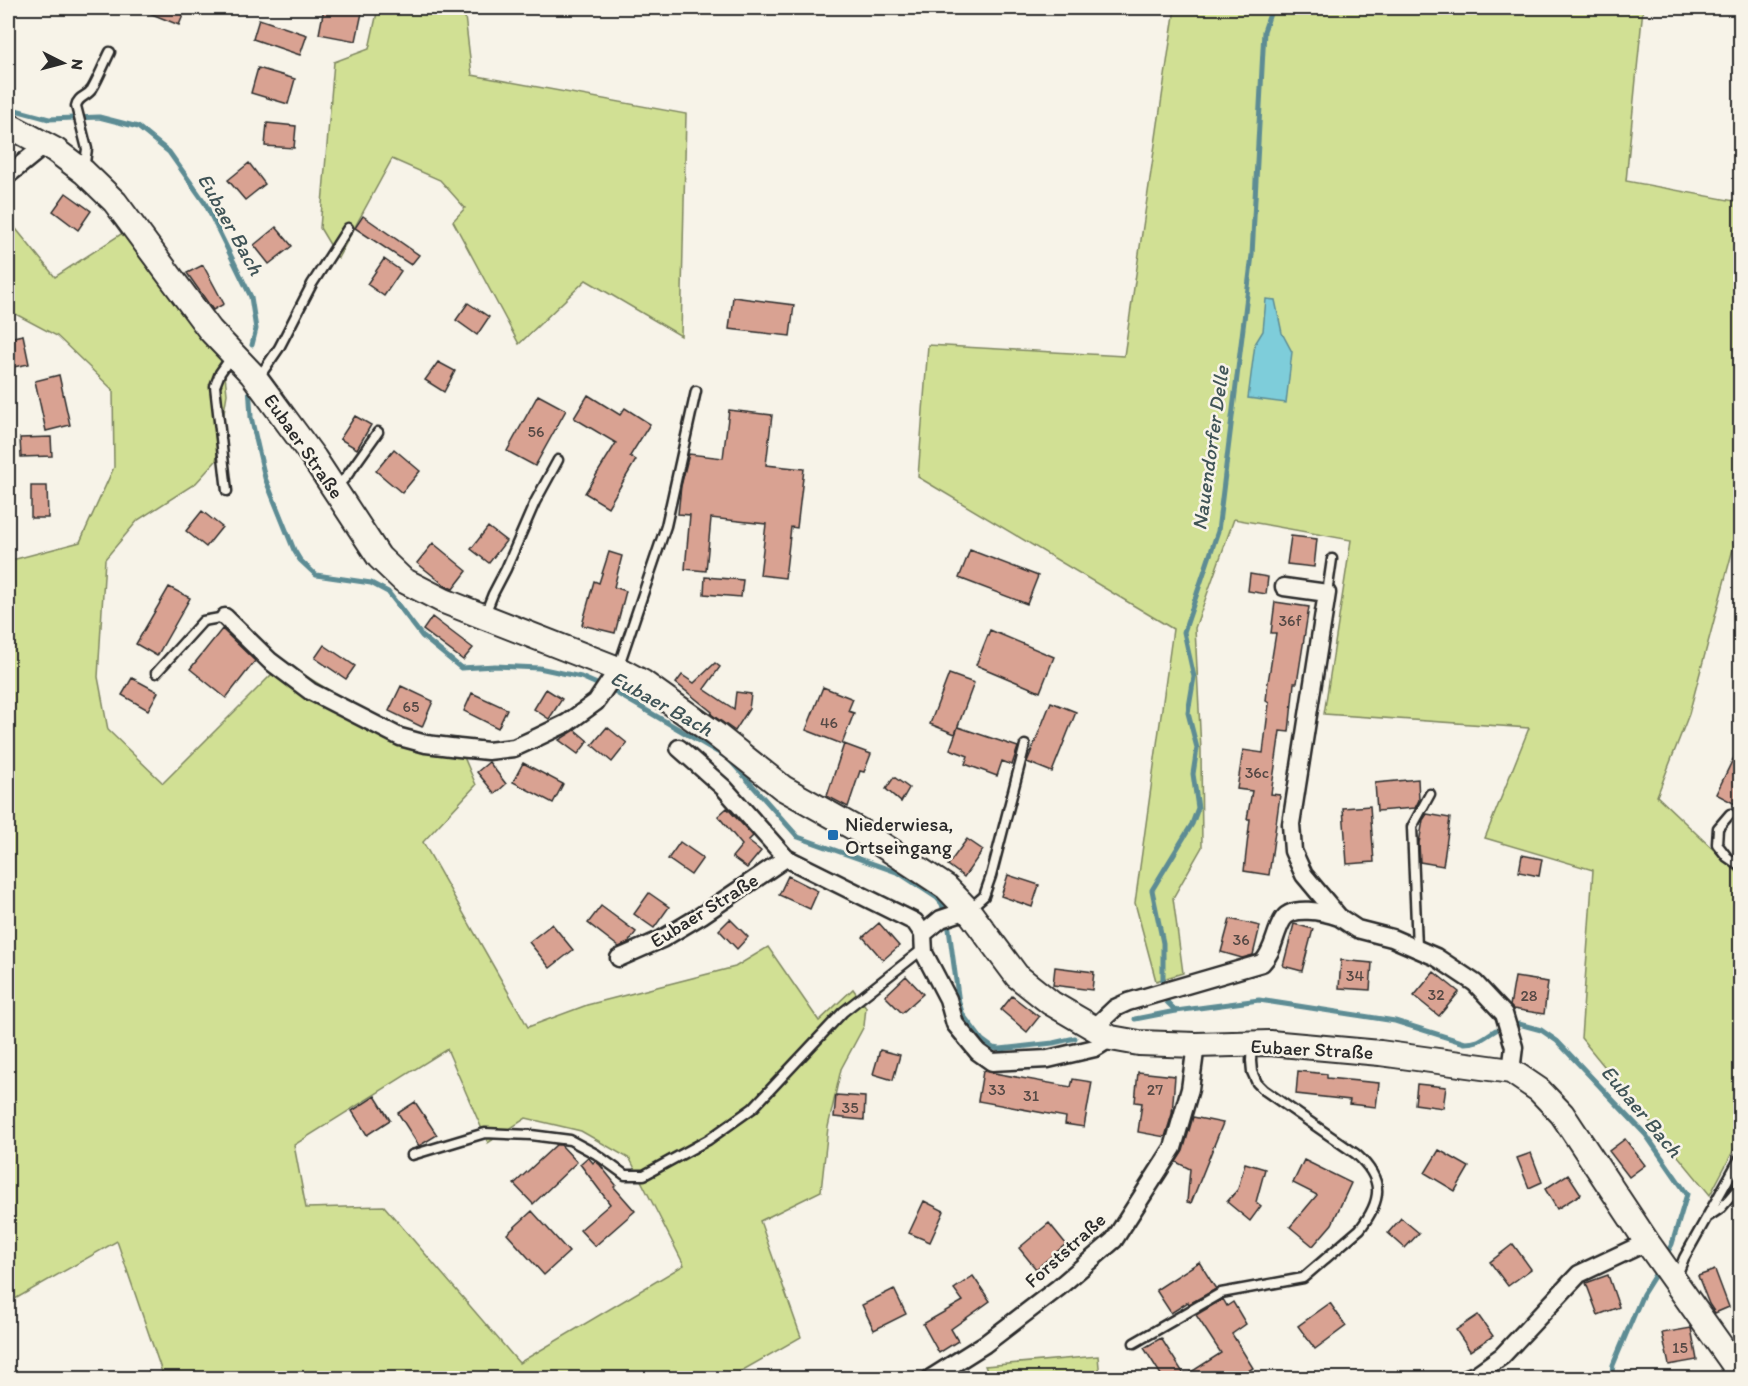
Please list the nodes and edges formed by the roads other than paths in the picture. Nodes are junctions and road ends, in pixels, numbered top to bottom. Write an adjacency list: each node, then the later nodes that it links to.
1 (110, 52): 4 (lane)
2 (8, 125): 3 (street, Eubaer Straße)
3 (45, 145): 4 (street, Eubaer Straße); 5 (street)
4 (84, 172): 7 (street, Eubaer Straße)
5 (8, 175)
6 (348, 228): 8 (lane)
7 (234, 355): 8 (street, Eubaer Straße); 13 (lane)
8 (257, 380): 12 (street, Eubaer Straße)
9 (696, 392): 20 (lane)
10 (378, 432): 12 (lane)
11 (558, 460): 18 (lane)
12 (334, 488): 18 (street, Eubaer Straße)
13 (227, 491)
14 (1332, 559): 16 (lane)
15 (1284, 587): 16 (street)
16 (1327, 592): 28 (street)
17 (225, 617): 19 (lane); 20 (street)
18 (484, 617): 20 (street, Eubaer Straße)
19 (156, 673)
20 (610, 682): 27 (street, Eubaer Straße)
21 (1025, 745): 27 (lane)
22 (679, 748): 25 (street)
23 (1430, 794): 30 (lane)
24 (1730, 814): 26 (lane)
25 (786, 858): 29 (street); 31 (street, Eubaer Straße)
26 (1740, 866)
27 (955, 914): 29 (street); 32 (street, Eubaer Straße)
28 (1339, 917): 30 (street); 32 (street)
29 (923, 941): 32 (street); 36 (lane)
30 (1417, 947): 35 (street)
31 (619, 958)
32 (1103, 1033): 34 (street, Eubaer Straße)
33 (1252, 1044): 34 (street, Eubaer Straße); 35 (street, Eubaer Straße); 41 (lane)
34 (1196, 1045): 43 (street, Forststraße)
35 (1511, 1071): 40 (street, Eubaer Straße)
36 (412, 1155)
37 (1740, 1158): 39 (lane)
38 (1740, 1186): 39 (lane)
39 (1707, 1218): 40 (lane)
40 (1662, 1263): 42 (street, Eubaer Straße); 44 (street)
41 (1134, 1343)
42 (1740, 1373)
43 (931, 1378)
44 (1467, 1378)

